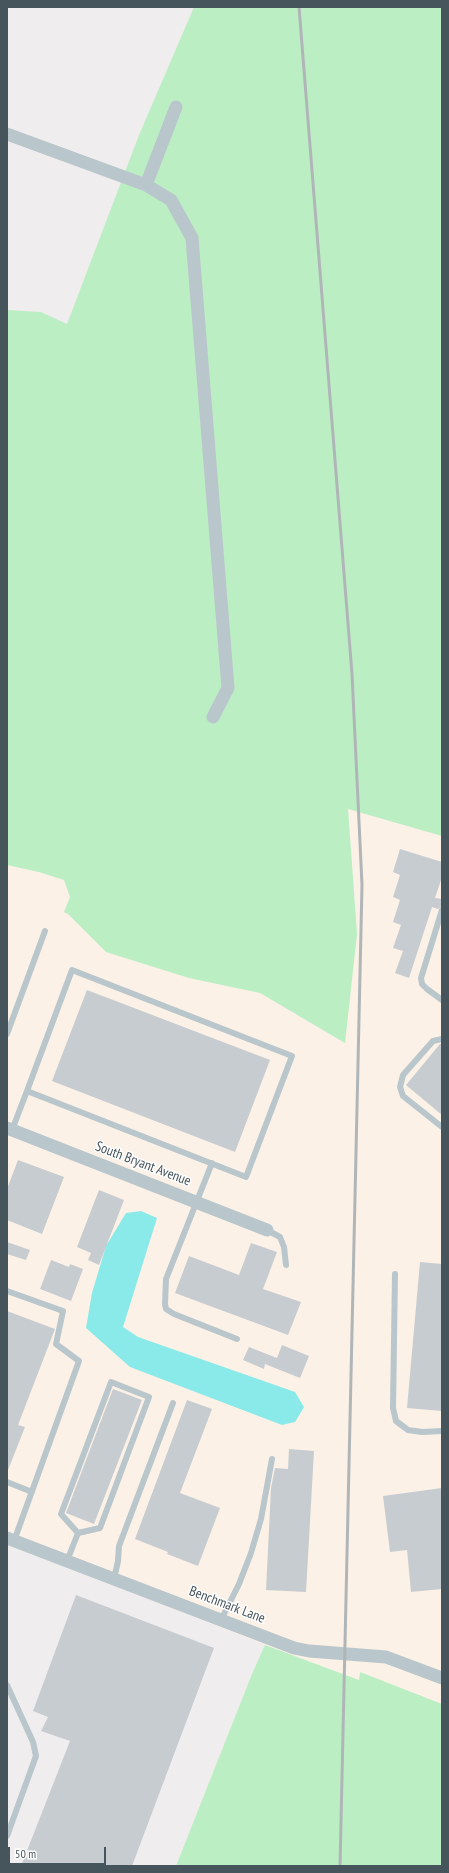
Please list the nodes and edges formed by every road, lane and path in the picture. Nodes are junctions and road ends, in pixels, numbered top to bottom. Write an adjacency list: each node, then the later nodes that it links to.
1 (176, 107): 3 (street)
2 (7, 134): 3 (street)
3 (146, 185): 4 (street)
4 (213, 717)
5 (442, 910): 7 (lane)
6 (45, 931): 8 (lane)
7 (442, 1000)
8 (7, 1034)
9 (442, 1039): 11 (lane)
10 (27, 1090): 12 (lane); 13 (lane); 13 (lane)
11 (442, 1127)
12 (10, 1129): 14 (street, South Bryant Avenue)
13 (212, 1163): 14 (lane)
14 (198, 1203): 15 (street, South Bryant Avenue); 19 (lane)
15 (267, 1230): 16 (lane)
16 (286, 1265)
17 (395, 1274): 21 (lane)
18 (7, 1291): 24 (lane)
19 (237, 1339)
20 (173, 1403): 28 (lane)
21 (442, 1431)
22 (272, 1459): 29 (lane)
23 (7, 1482): 24 (lane)
24 (32, 1492): 26 (lane)
25 (78, 1533): 25 (lane); 27 (lane)
26 (11, 1539): 27 (street, Benchmark Lane)
27 (67, 1561): 28 (street, Benchmark Lane)
28 (114, 1579): 29 (street, Benchmark Lane)
29 (221, 1620): 30 (street, Benchmark Lane)
30 (442, 1678)
31 (7, 1685): 32 (lane)
32 (7, 1836)

